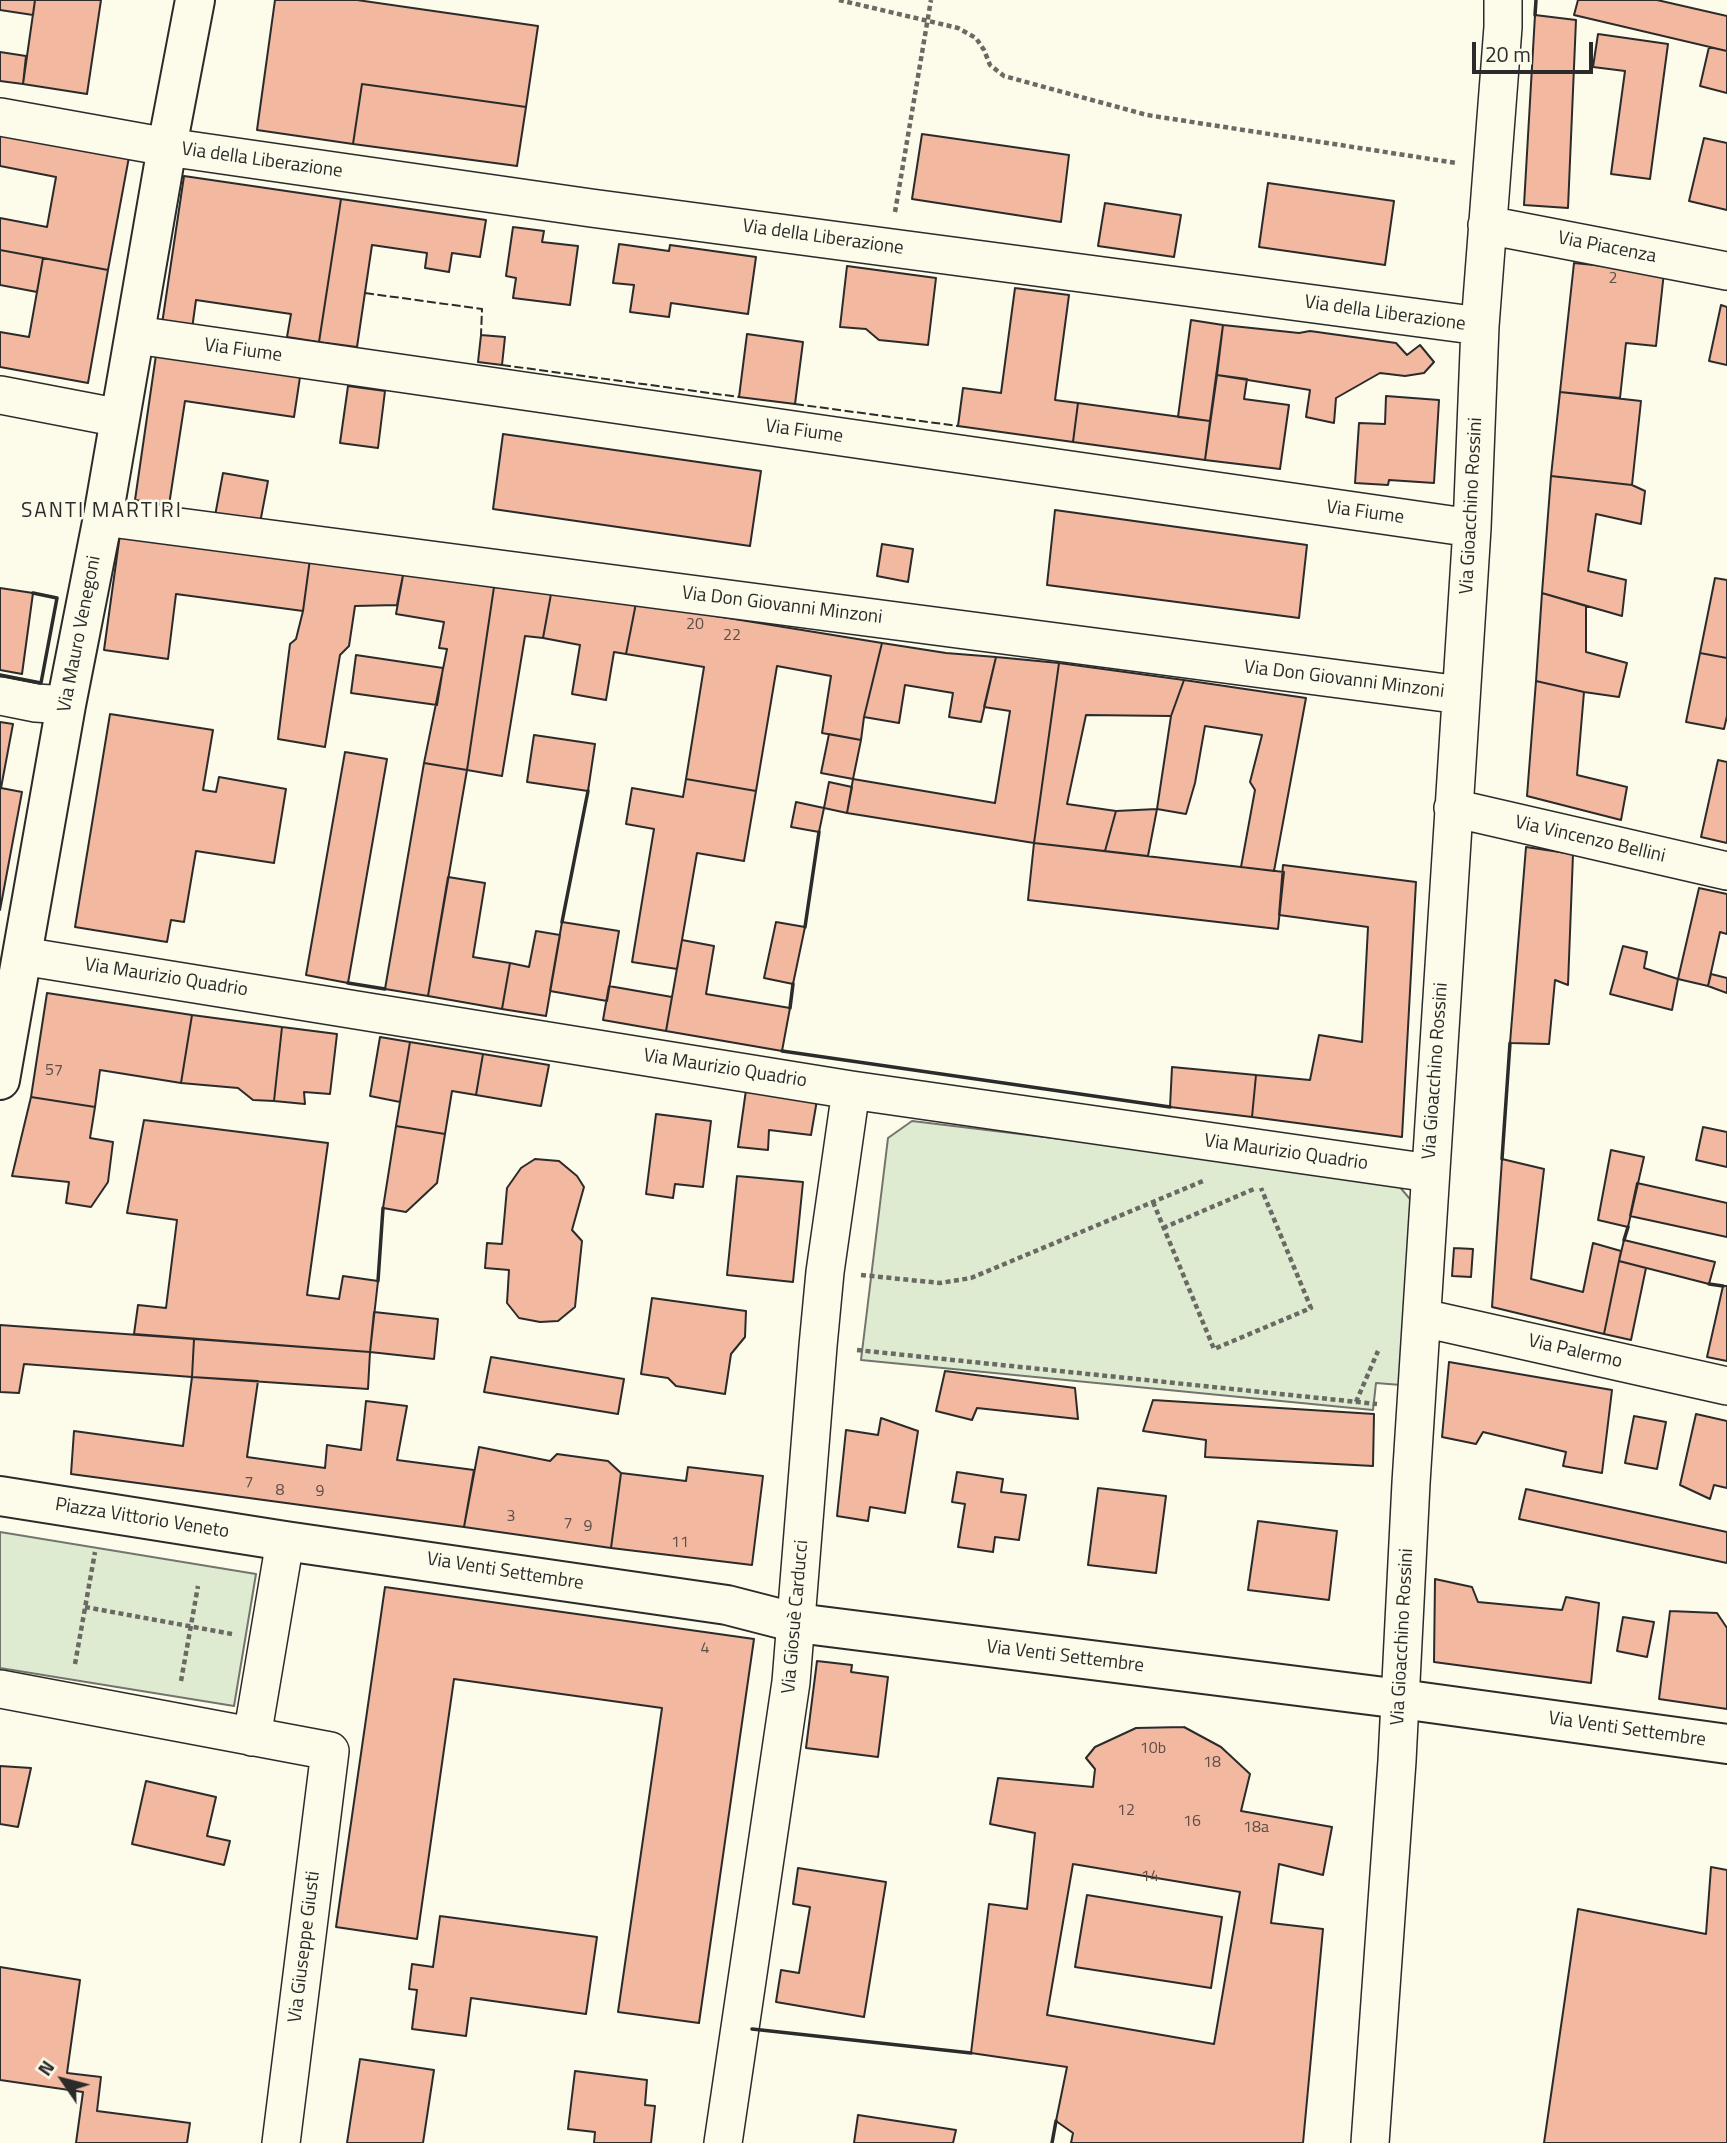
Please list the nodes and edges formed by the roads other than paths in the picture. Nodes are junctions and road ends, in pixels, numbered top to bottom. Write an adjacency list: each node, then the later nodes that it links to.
1 (195, 0): 4 (street, Via Mauro Venegoni)
2 (1503, 0): 5 (street, Via Gioacchino Rossini)
3 (0, 117): 4 (street, Via della Liberazione)
4 (167, 147): 7 (street, Via della Liberazione); 8 (street, Via Mauro Venegoni)
5 (1487, 225): 6 (street, Via Piacenza); 7 (street, Via Gioacchino Rossini)
6 (1727, 271)
7 (1480, 326): 12 (street, Via Gioacchino Rossini)
8 (136, 335): 10 (street, Via Mauro Venegoni); 12 (street, Via Fiume)
9 (0, 395): 10 (street)
10 (120, 418): 11 (street, Via Mauro Venegoni)
11 (103, 517): 13 (street, Via Don Giovanni Minzoni); 15 (street, Via Mauro Venegoni)
12 (1472, 528): 13 (street, Via Gioacchino Rossini)
13 (1461, 695): 16 (street, Via Gioacchino Rossini)
14 (0, 696): 15 (street)
15 (66, 705): 18 (street, Via Mauro Venegoni)
16 (1453, 808): 17 (street, Via Vincenzo Bellini); 21 (street, Via Gioacchino Rossini)
17 (1727, 871)
18 (22, 956): 19 (street, Via Mauro Venegoni); 20 (street, Via Maurizio Quadrio)
19 (0, 1080)
20 (851, 1090): 21 (street, Via Maurizio Quadrio); 27 (street, Via Giosuè Carducci)
21 (1430, 1173): 22 (street, Via Gioacchino Rossini)
22 (1423, 1318): 23 (street, Via Palermo); 29 (street, Via Gioacchino Rossini)
23 (1727, 1386)
24 (0, 1496): 25 (street, Piazza Vittorio Veneto)
25 (285, 1541): 26 (street, Piazza Vittorio Veneto); 30 (street)
26 (405, 1557): 27 (street, Via Venti Settembre)
27 (797, 1623): 29 (street, Via Venti Settembre); 33 (street, Via Giosuè Carducci)
28 (0, 1689): 30 (street)
29 (1401, 1699): 31 (street, Via Venti Settembre); 34 (street, Via Gioacchino Rossini)
30 (252, 1737): 32 (street, Via Giuseppe Giusti)
31 (1727, 1744)
32 (281, 2143)
33 (723, 2143)
34 (1370, 2143)

